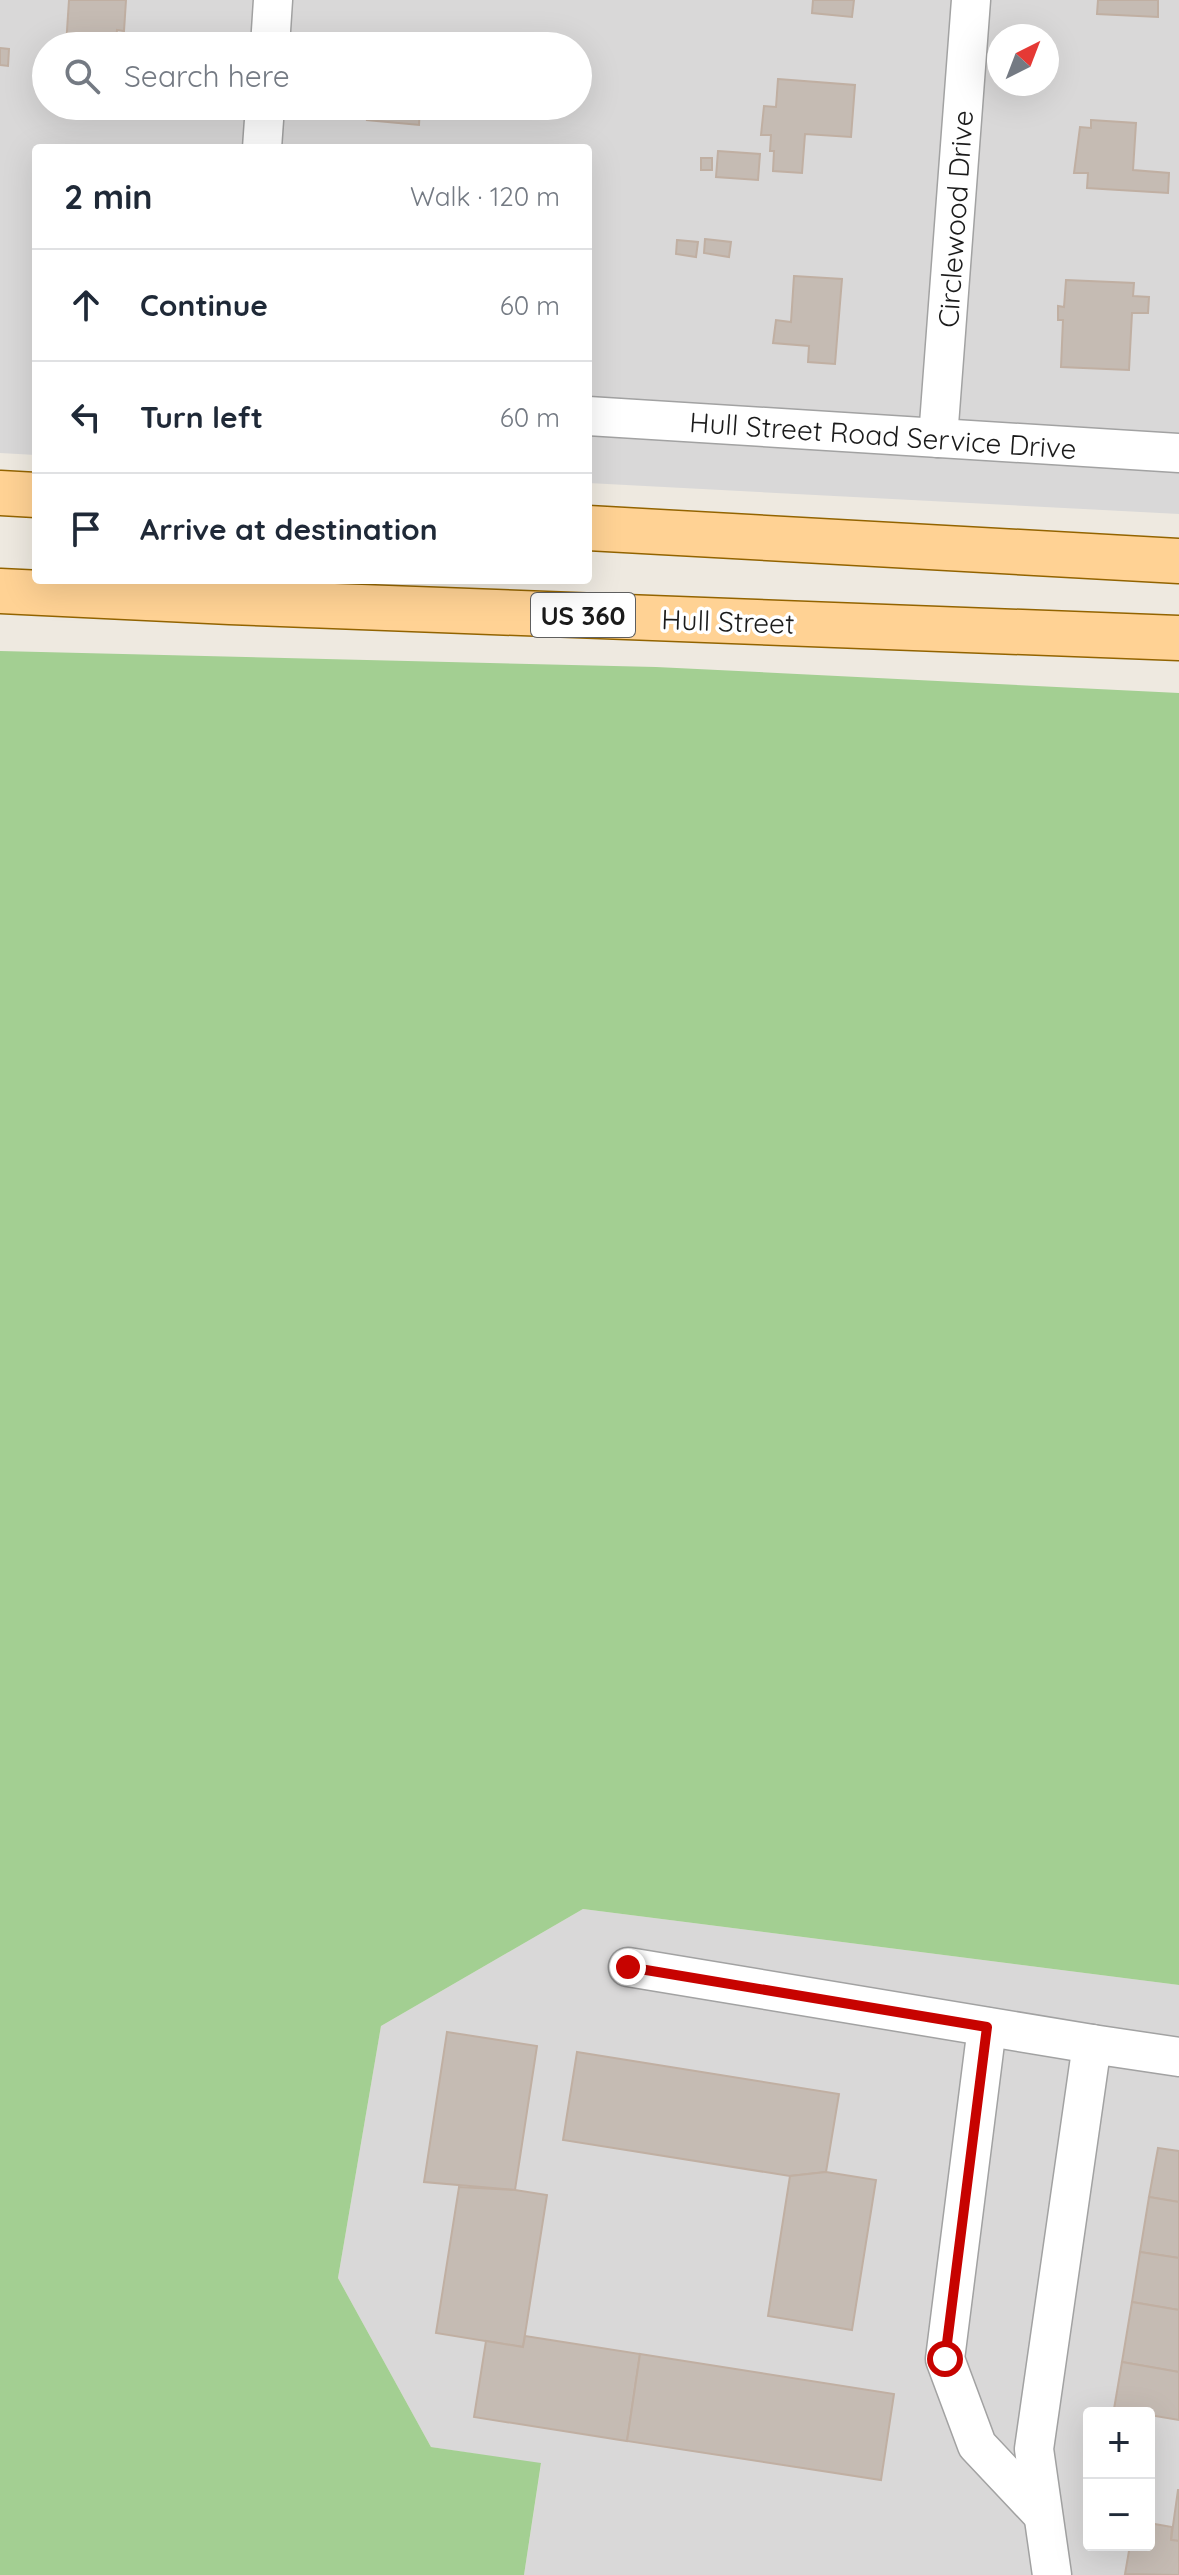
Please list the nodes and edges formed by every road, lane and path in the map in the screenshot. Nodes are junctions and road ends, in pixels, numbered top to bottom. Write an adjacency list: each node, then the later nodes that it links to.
1 (273, 0): 3 (street)
2 (971, 0): 7 (street, Circlewood Drive)
3 (271, 32)
4 (264, 120): 5 (street)
5 (262, 144)
6 (592, 416): 7 (street, Hull Street Road Service Drive)
7 (938, 438): 8 (street, Hull Street Road Service Drive)
8 (1179, 453)
9 (0, 493): 10 (main road)
10 (32, 495)
11 (592, 528): 12 (main road)
12 (1179, 561)
13 (0, 591): 14 (main road, US 360)
14 (230, 591): 15 (main road, Hull Street / US 360)
15 (1179, 638)
16 (628, 1967): 17 (street)
17 (987, 2027): 18 (street); 20 (street)
18 (1092, 2044): 19 (street); 20 (street)
19 (1179, 2057)
20 (1042, 2514): 21 (street)
21 (1052, 2575)

